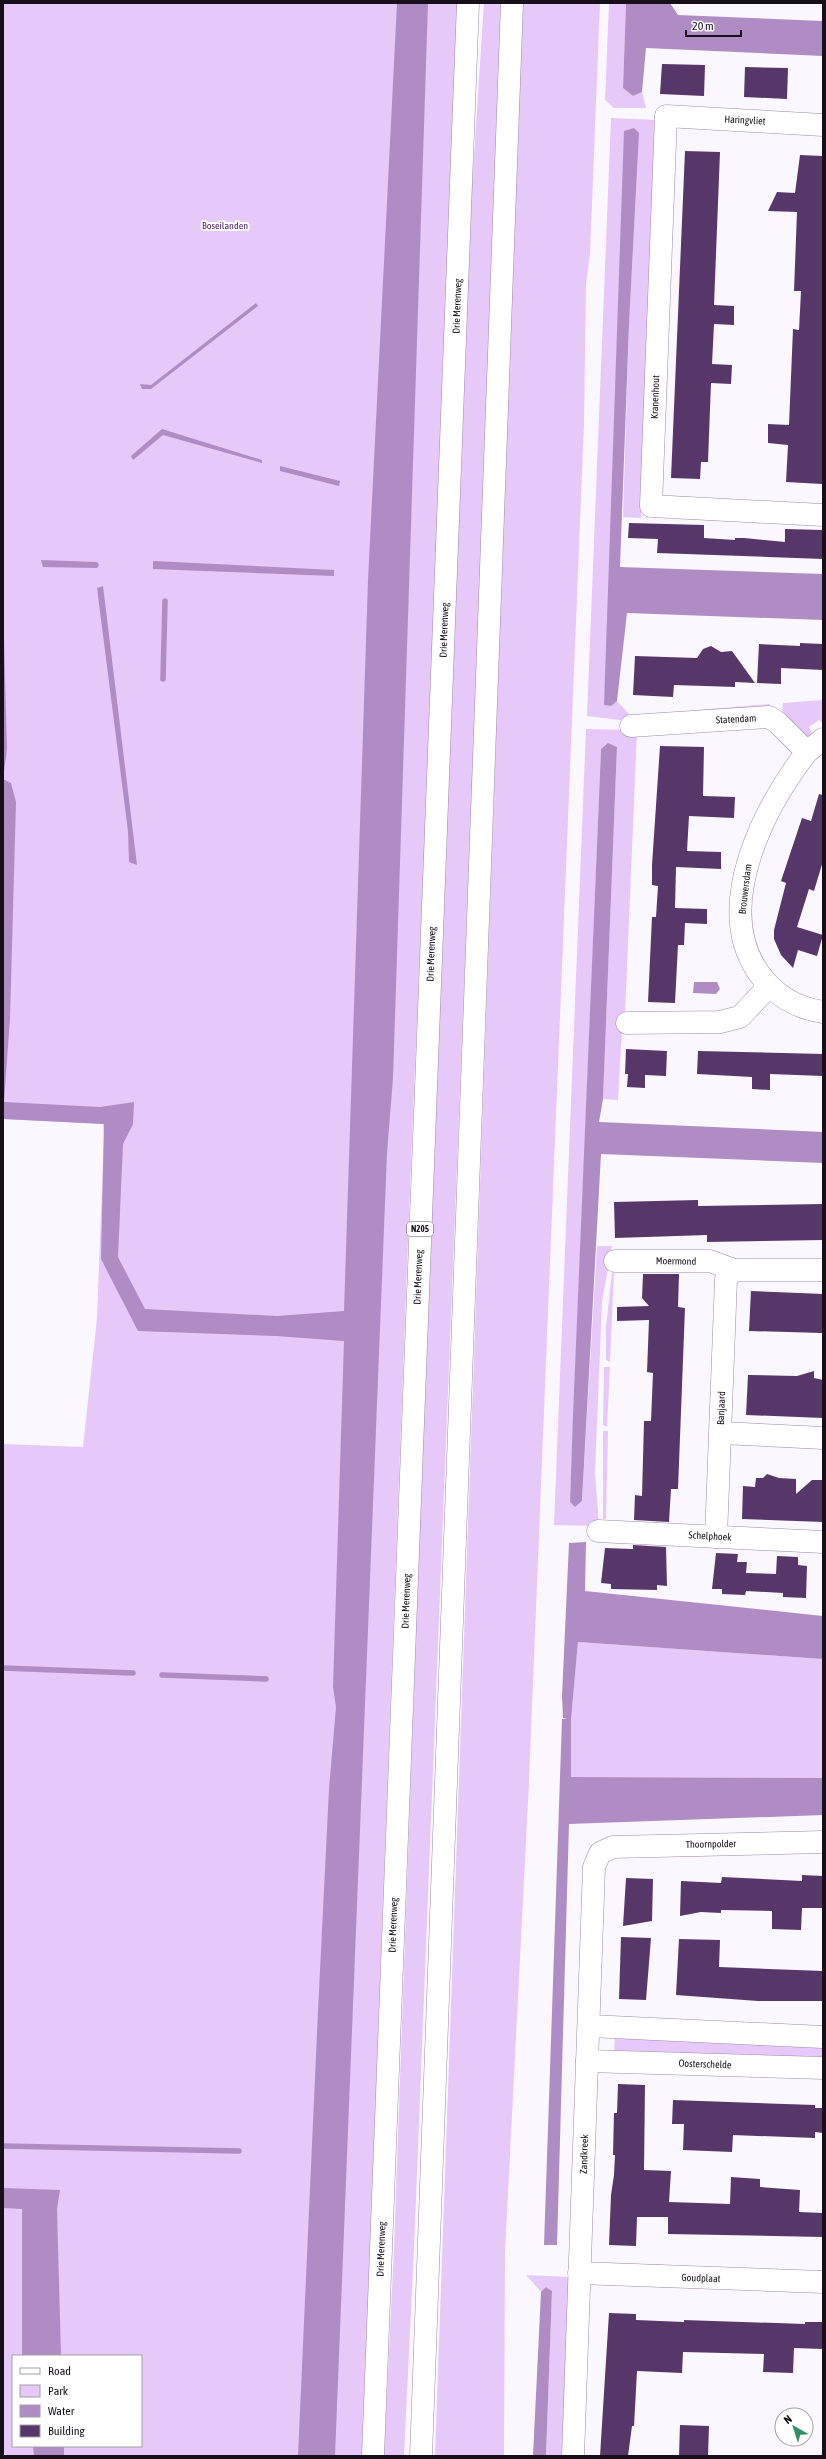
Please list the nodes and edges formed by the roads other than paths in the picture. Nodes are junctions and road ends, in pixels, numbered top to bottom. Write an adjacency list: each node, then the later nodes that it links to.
1 (468, 3): 27 (main road, Drie Merenweg / N205)
2 (512, 3): 28 (main road)
3 (666, 116): 4 (main road, Haringvliet); 5 (main road, Kranenhout)
4 (823, 125)
5 (823, 515)
6 (631, 726): 7 (main road, Statendam)
7 (815, 746): 8 (main road, Brouwersdam)
8 (768, 987): 9 (main road, Brouwersdam); 10 (main road)
9 (823, 1012)
10 (627, 1023)
11 (615, 1260): 13 (main road, Moermond)
12 (823, 1270): 13 (main road, Moermond)
13 (730, 1274): 14 (main road, Banjaard)
14 (721, 1433): 15 (main road); 17 (main road, Banjaard)
15 (823, 1438)
16 (598, 1531): 17 (main road, Schelphoek)
17 (716, 1537): 18 (main road, Schelphoek)
18 (823, 1542)
19 (823, 1842): 20 (main road, Thoornpolder)
20 (600, 1854): 21 (main road, Zandkreek)
21 (590, 2026): 22 (main road); 23 (main road, Zandkreek)
22 (823, 2037)
23 (588, 2061): 24 (main road, Oosterschelde); 25 (main road, Zandkreek)
24 (823, 2068)
25 (579, 2273): 26 (main road, Goudplaat); 29 (main road, Zandkreek)
26 (823, 2282)
27 (373, 2456)
28 (421, 2456)
29 (573, 2456)

